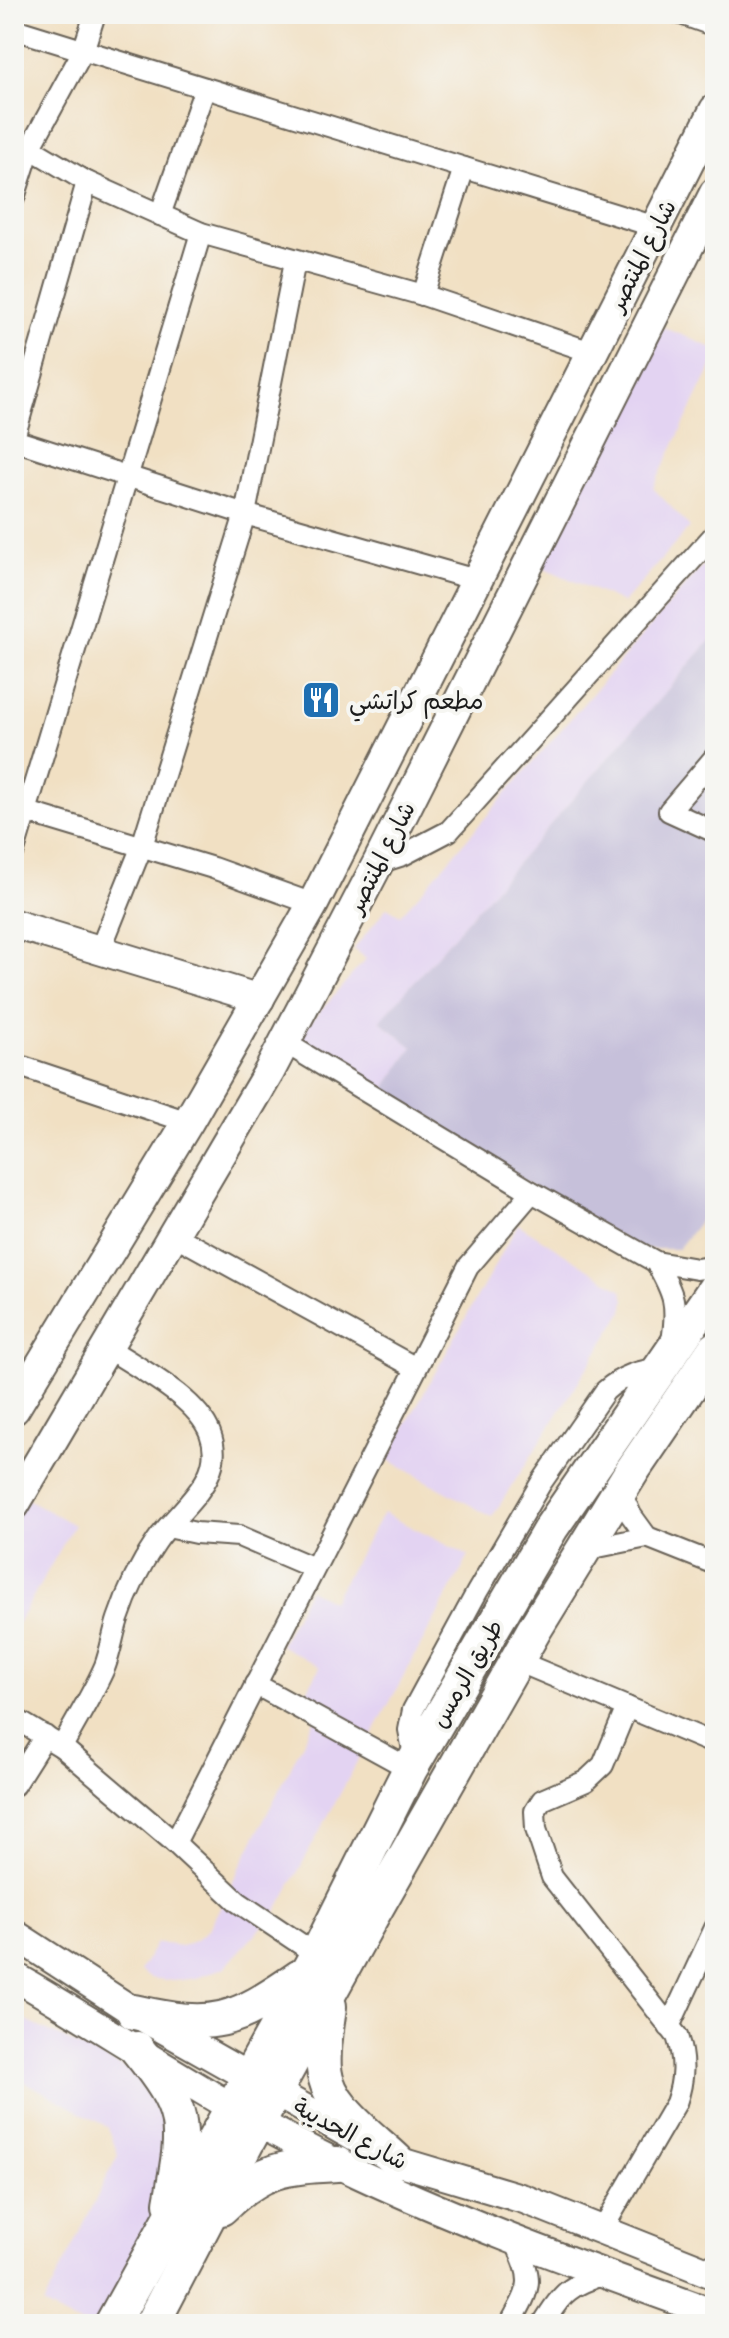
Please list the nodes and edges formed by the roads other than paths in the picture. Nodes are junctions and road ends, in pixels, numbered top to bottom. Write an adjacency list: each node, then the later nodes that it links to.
1 (95, 14): 5 (street)
2 (681, 14): 3 (street)
3 (715, 26)
4 (14, 29): 5 (street)
5 (83, 51): 6 (street); 8 (street)
6 (205, 88): 9 (street); 13 (street)
7 (715, 110): 14 (main road, شارع المنتصر)
8 (22, 147): 10 (street); 11 (street)
9 (464, 168): 14 (street); 17 (street)
10 (87, 182): 13 (street); 19 (street)
11 (14, 198)
12 (711, 212): 29 (main road, شارع المنتصر)
13 (160, 215): 15 (street)
14 (656, 227): 18 (main road, شارع المنتصر)
15 (201, 233): 16 (street); 20 (street)
16 (295, 261): 17 (street); 21 (street)
17 (423, 295): 18 (street)
18 (591, 352): 23 (main road, شارع المنتصر)
19 (14, 439): 20 (street)
20 (128, 477): 21 (street); 25 (street)
21 (245, 514): 23 (street); 27 (street)
22 (715, 534): 29 (street)
23 (476, 580): 30 (main road, شارع المنتصر)
24 (715, 757): 26 (street)
25 (20, 810): 27 (street); 28 (street)
26 (715, 832)
27 (142, 846): 30 (street); 32 (street)
28 (14, 851)
29 (378, 863): 34 (main road, شارع المنتصر)
30 (313, 904): 33 (main road, شارع المنتصر)
31 (14, 924): 32 (main road)
32 (100, 950): 33 (main road)
33 (260, 999): 36 (main road, شارع المنتصر)
34 (284, 1042): 37 (street); 38 (main road, شارع المنتصر)
35 (14, 1064): 36 (street)
36 (188, 1122): 46 (main road, شارع المنتصر)
37 (532, 1192): 39 (street); 45 (street)
38 (174, 1235): 42 (main road, شارع المنتصر); 45 (street)
39 (656, 1262): 40 (street); 44 (street)
40 (715, 1266)
41 (715, 1289): 44 (highway, طريق الرمس)
42 (108, 1348): 48 (main road, شارع المنتصر); 49 (street)
43 (715, 1349): 47 (highway, طريق الرمس)
44 (665, 1362): 60 (highway, طريق الرمس)
45 (416, 1368): 53 (street)
46 (18, 1395)
47 (620, 1490): 50 (street); 51 (highway, طريق الرمس)
48 (14, 1505)
49 (168, 1527): 53 (street); 58 (street)
50 (647, 1537): 51 (street); 52 (street)
51 (583, 1550): 54 (highway, طريق الرمس)
52 (715, 1564)
53 (314, 1568): 55 (street)
54 (517, 1661): 56 (street); 65 (highway, طريق الرمس)
55 (255, 1684): 60 (street); 62 (street)
56 (627, 1707): 59 (street); 68 (street)
57 (14, 1718): 58 (street)
58 (53, 1742): 61 (street); 62 (street)
59 (715, 1744)
60 (412, 1764): 65 (highway, طريق الرمس)
61 (14, 1785)
62 (175, 1843): 65 (street)
63 (715, 1928): 68 (street)
64 (14, 1934): 67 (main road, شارع الحديبة)
65 (318, 1974): 67 (highway); 70 (highway, طريق الرمس); 72 (highway)
66 (14, 1976): 69 (main road, شارع الحديبة)
67 (134, 2012): 70 (main road, شارع الحديبة)
68 (669, 2027): 76 (street)
69 (137, 2049): 71 (main road, شارع الحديبة); 75 (highway)
70 (263, 2084): 71 (highway, طريق الرمس); 72 (main road, شارع الحديبة)
71 (246, 2115): 73 (main road, شارع الحديبة); 74 (highway); 75 (highway)
72 (397, 2161): 76 (main road, شارع الحديبة)
73 (338, 2164): 74 (highway); 77 (main road, شارع الحديبة)
74 (207, 2223): 82 (highway)
75 (166, 2229): 81 (highway)
76 (602, 2230): 79 (main road, شارع الحديبة)
77 (515, 2241): 78 (main road, شارع الحديبة); 83 (street)
78 (605, 2274): 80 (main road, شارع الحديبة); 84 (street)
79 (715, 2275)
80 (715, 2314)
81 (112, 2324)
82 (152, 2324)
83 (510, 2324)
84 (543, 2324)

